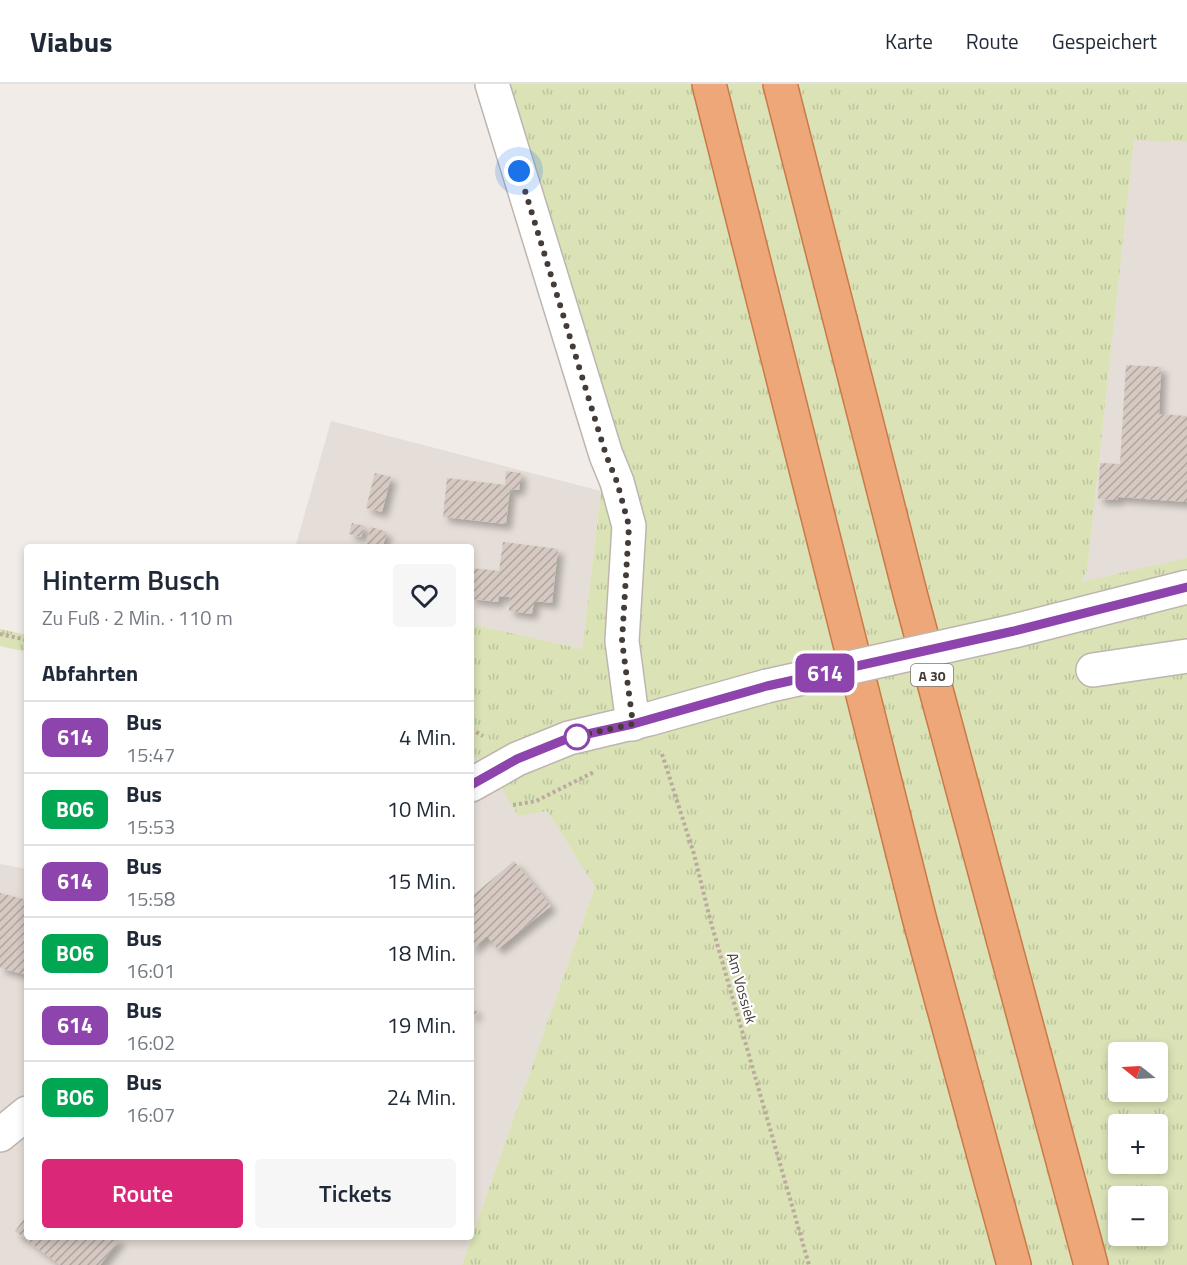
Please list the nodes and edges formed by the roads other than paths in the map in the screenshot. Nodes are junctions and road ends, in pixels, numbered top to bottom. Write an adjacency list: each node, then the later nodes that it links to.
1 (492, 84): 7 (street)
2 (709, 84): 11 (highway)
3 (780, 84): 12 (highway, A 30)
4 (1187, 587): 7 (street, bridge)
5 (1187, 656): 6 (street)
6 (1093, 670)
7 (641, 722): 8 (street)
8 (474, 783)
9 (24, 1115): 10 (street)
10 (0, 1135)
11 (1014, 1265)
12 (1091, 1265)

